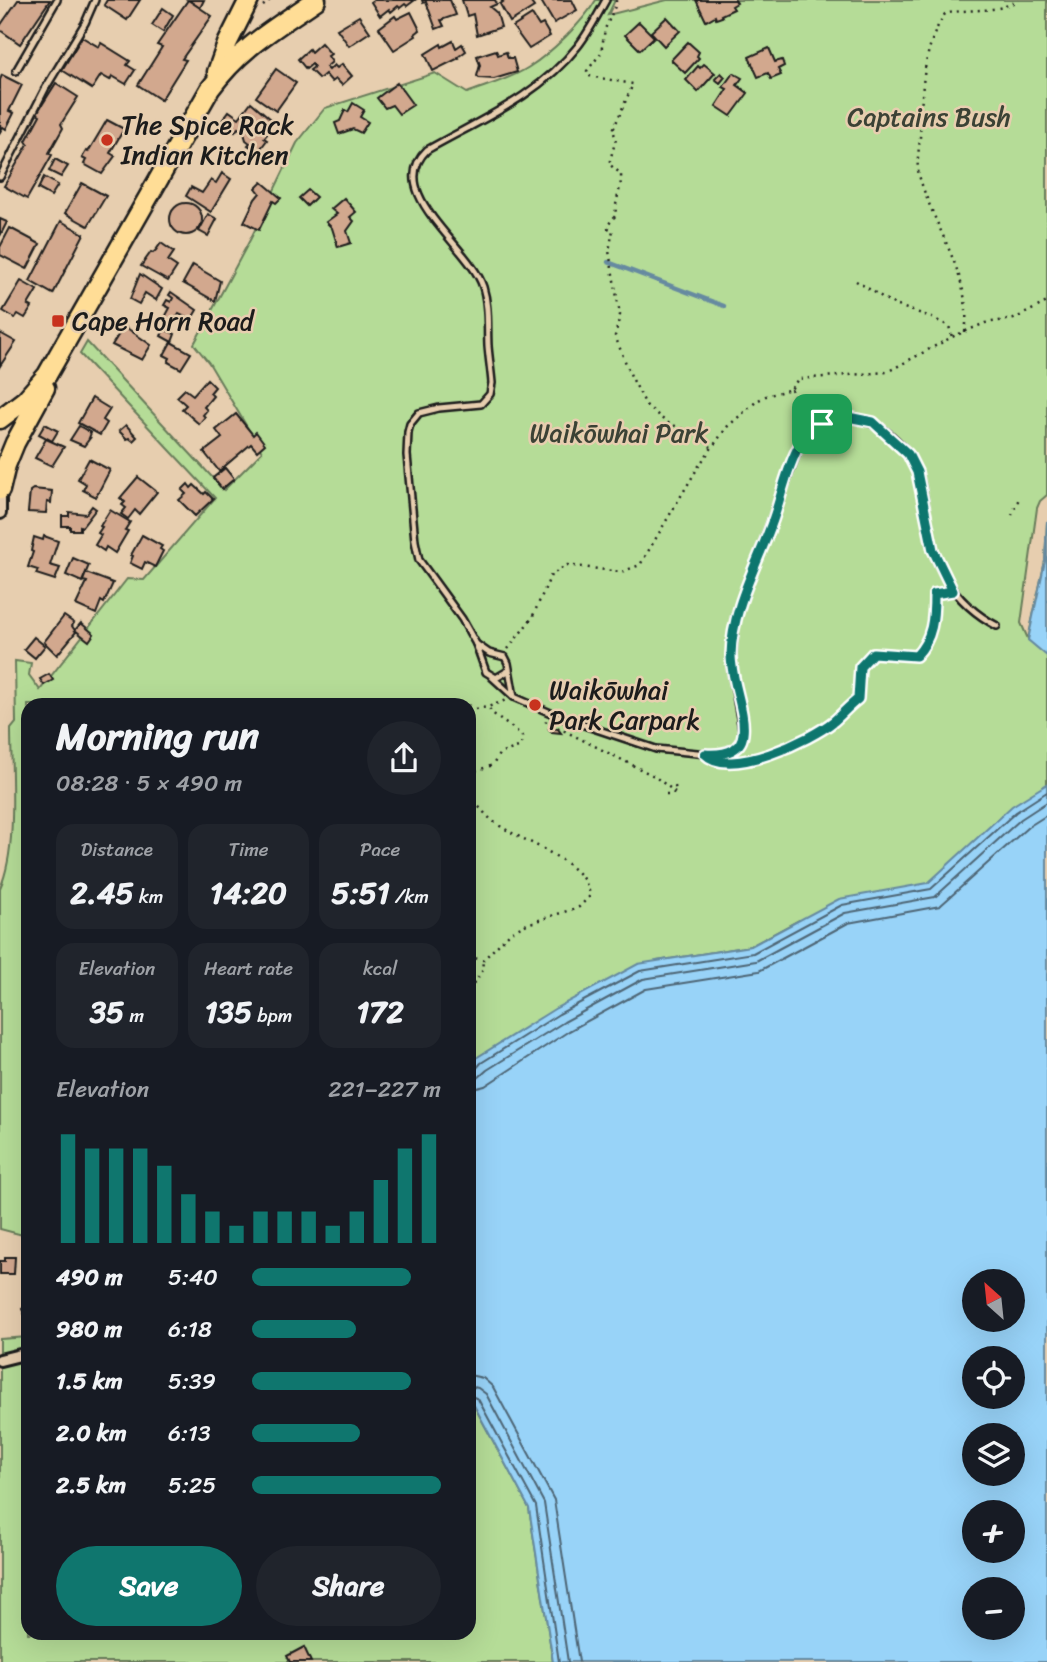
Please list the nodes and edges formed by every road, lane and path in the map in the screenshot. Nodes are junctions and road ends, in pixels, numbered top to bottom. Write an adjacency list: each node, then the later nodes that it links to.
1 (57, 0): 8 (lane)
2 (94, 0): 10 (lane)
3 (249, 0): 9 (main road)
4 (316, 0): 9 (main road)
5 (606, 0): 26 (lane)
6 (616, 0): 19 (path)
7 (1018, 0): 13 (path)
8 (16, 71)
9 (211, 89): 15 (main road)
10 (0, 177)
11 (856, 281): 14 (path)
12 (1047, 302): 13 (path)
13 (965, 332): 14 (path)
14 (952, 337): 16 (path)
15 (56, 362): 17 (main road); 20 (main road)
16 (791, 389): 18 (path); 19 (path)
17 (0, 419)
18 (822, 424): 24 (lane); 34 (lane)
19 (711, 447): 27 (path)
20 (0, 488): 22 (street)
21 (1020, 496): 23 (path)
22 (0, 513)
23 (1012, 515)
24 (953, 591): 25 (lane); 34 (path)
25 (997, 626)
26 (476, 644): 27 (lane); 29 (lane)
27 (501, 655): 28 (lane)
28 (508, 671): 29 (lane); 30 (lane)
29 (492, 677): 30 (lane)
30 (514, 697): 31 (path); 32 (lane)
31 (488, 707): 33 (path); 35 (path)
32 (541, 708): 34 (lane); 37 (path)
33 (476, 709)
34 (705, 754)
35 (476, 771)
36 (674, 783): 37 (path)
37 (675, 792): 38 (path)
38 (666, 794)
39 (476, 805): 41 (path)
40 (476, 958): 41 (path)
41 (483, 960): 42 (path)
42 (476, 980)
43 (21, 1355): 44 (street)
44 (0, 1360)

